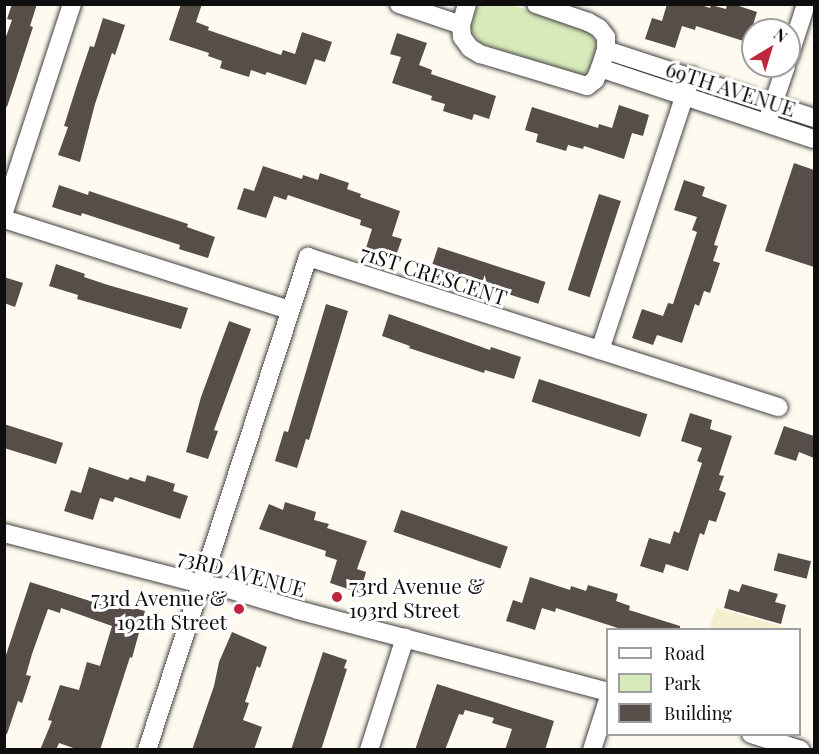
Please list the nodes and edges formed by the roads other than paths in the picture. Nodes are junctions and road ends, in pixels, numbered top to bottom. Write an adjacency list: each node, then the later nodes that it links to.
1 (72, 4): 17 (street)
2 (399, 4): 6 (street)
3 (536, 4): 5 (street)
4 (806, 4): 7 (street)
5 (561, 8): 8 (street)
6 (462, 11): 9 (street)
7 (801, 20)
8 (606, 50): 9 (street); 10 (street, 69TH AVENUE)
9 (600, 68): 12 (street, 69TH AVENUE)
10 (691, 76): 12 (street); 13 (street, 69TH AVENUE)
11 (782, 78): 13 (street)
12 (684, 97): 15 (street, 69TH AVENUE); 20 (street)
13 (773, 105): 14 (street, 69TH AVENUE); 15 (street)
14 (814, 118)
15 (767, 124): 16 (street, 69TH AVENUE)
16 (814, 139)
17 (4, 212)
18 (4, 219): 19 (street)
19 (290, 310): 20 (street, 71ST CRESCENT); 23 (street, 71ST CRESCENT)
20 (600, 350): 21 (street, 71ST CRESCENT)
21 (779, 407)
22 (4, 533): 23 (street, 73RD AVENUE)
23 (201, 585): 24 (street, 73RD AVENUE); 28 (street, 71ST CRESCENT)
24 (405, 638): 25 (street, 73RD AVENUE); 29 (street)
25 (606, 691)
26 (606, 706): 30 (street)
27 (754, 736): 31 (street)
28 (147, 750)
29 (369, 750)
30 (592, 750)
31 (801, 750)

